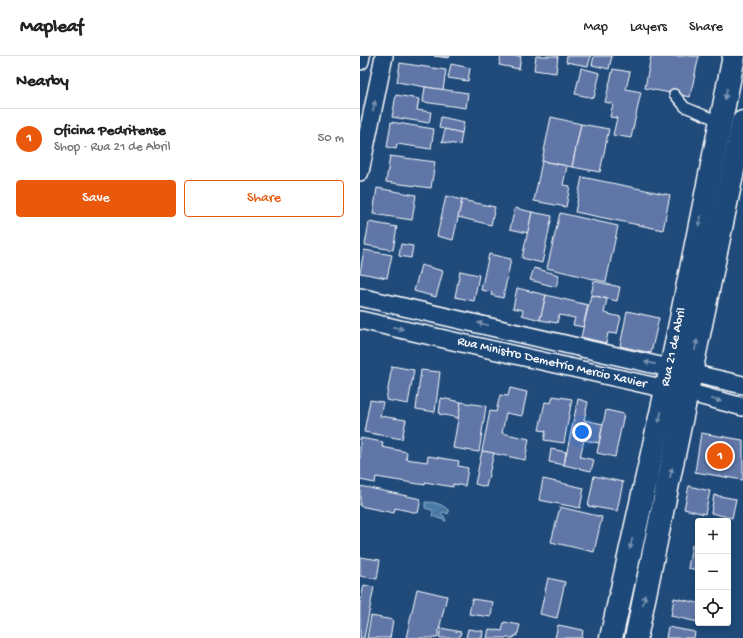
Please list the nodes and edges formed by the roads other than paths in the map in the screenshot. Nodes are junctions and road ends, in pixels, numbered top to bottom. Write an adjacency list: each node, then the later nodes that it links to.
1 (361, 56): 4 (street)
2 (384, 56): 7 (street, one-way to 2)
3 (734, 56): 6 (street, Rua 21 de Abril, one-way to 6)
4 (360, 61)
5 (674, 94): 6 (lane)
6 (733, 125): 13 (street, Rua 21 de Abril)
7 (364, 130): 8 (street)
8 (360, 172)
9 (360, 297): 11 (street, Rua Ministro Demetrio Mercio Xavier, one-way to 9)
10 (360, 320): 12 (street, Rua Ministro Demetrio Mercio Xavier, one-way to 12)
11 (508, 330): 12 (street); 13 (street, Rua Ministro Demetrio Mercio Xavier, one-way to 11)
12 (502, 352): 15 (street, Rua Ministro Demetrio Mercio Xavier)
13 (683, 378): 14 (street, Rua Ministro Demetrio Mercio Xavier); 15 (street, Rua 21 de Abril); 16 (street, Rua Ministro Demetrio Mercio Xavier, one-way to 16); 18 (street, Rua 21 de Abril, one-way to 13)
14 (743, 385)
15 (666, 389): 17 (street, Rua 21 de Abril, one-way to 17)
16 (743, 407)
17 (611, 638)
18 (636, 638)

